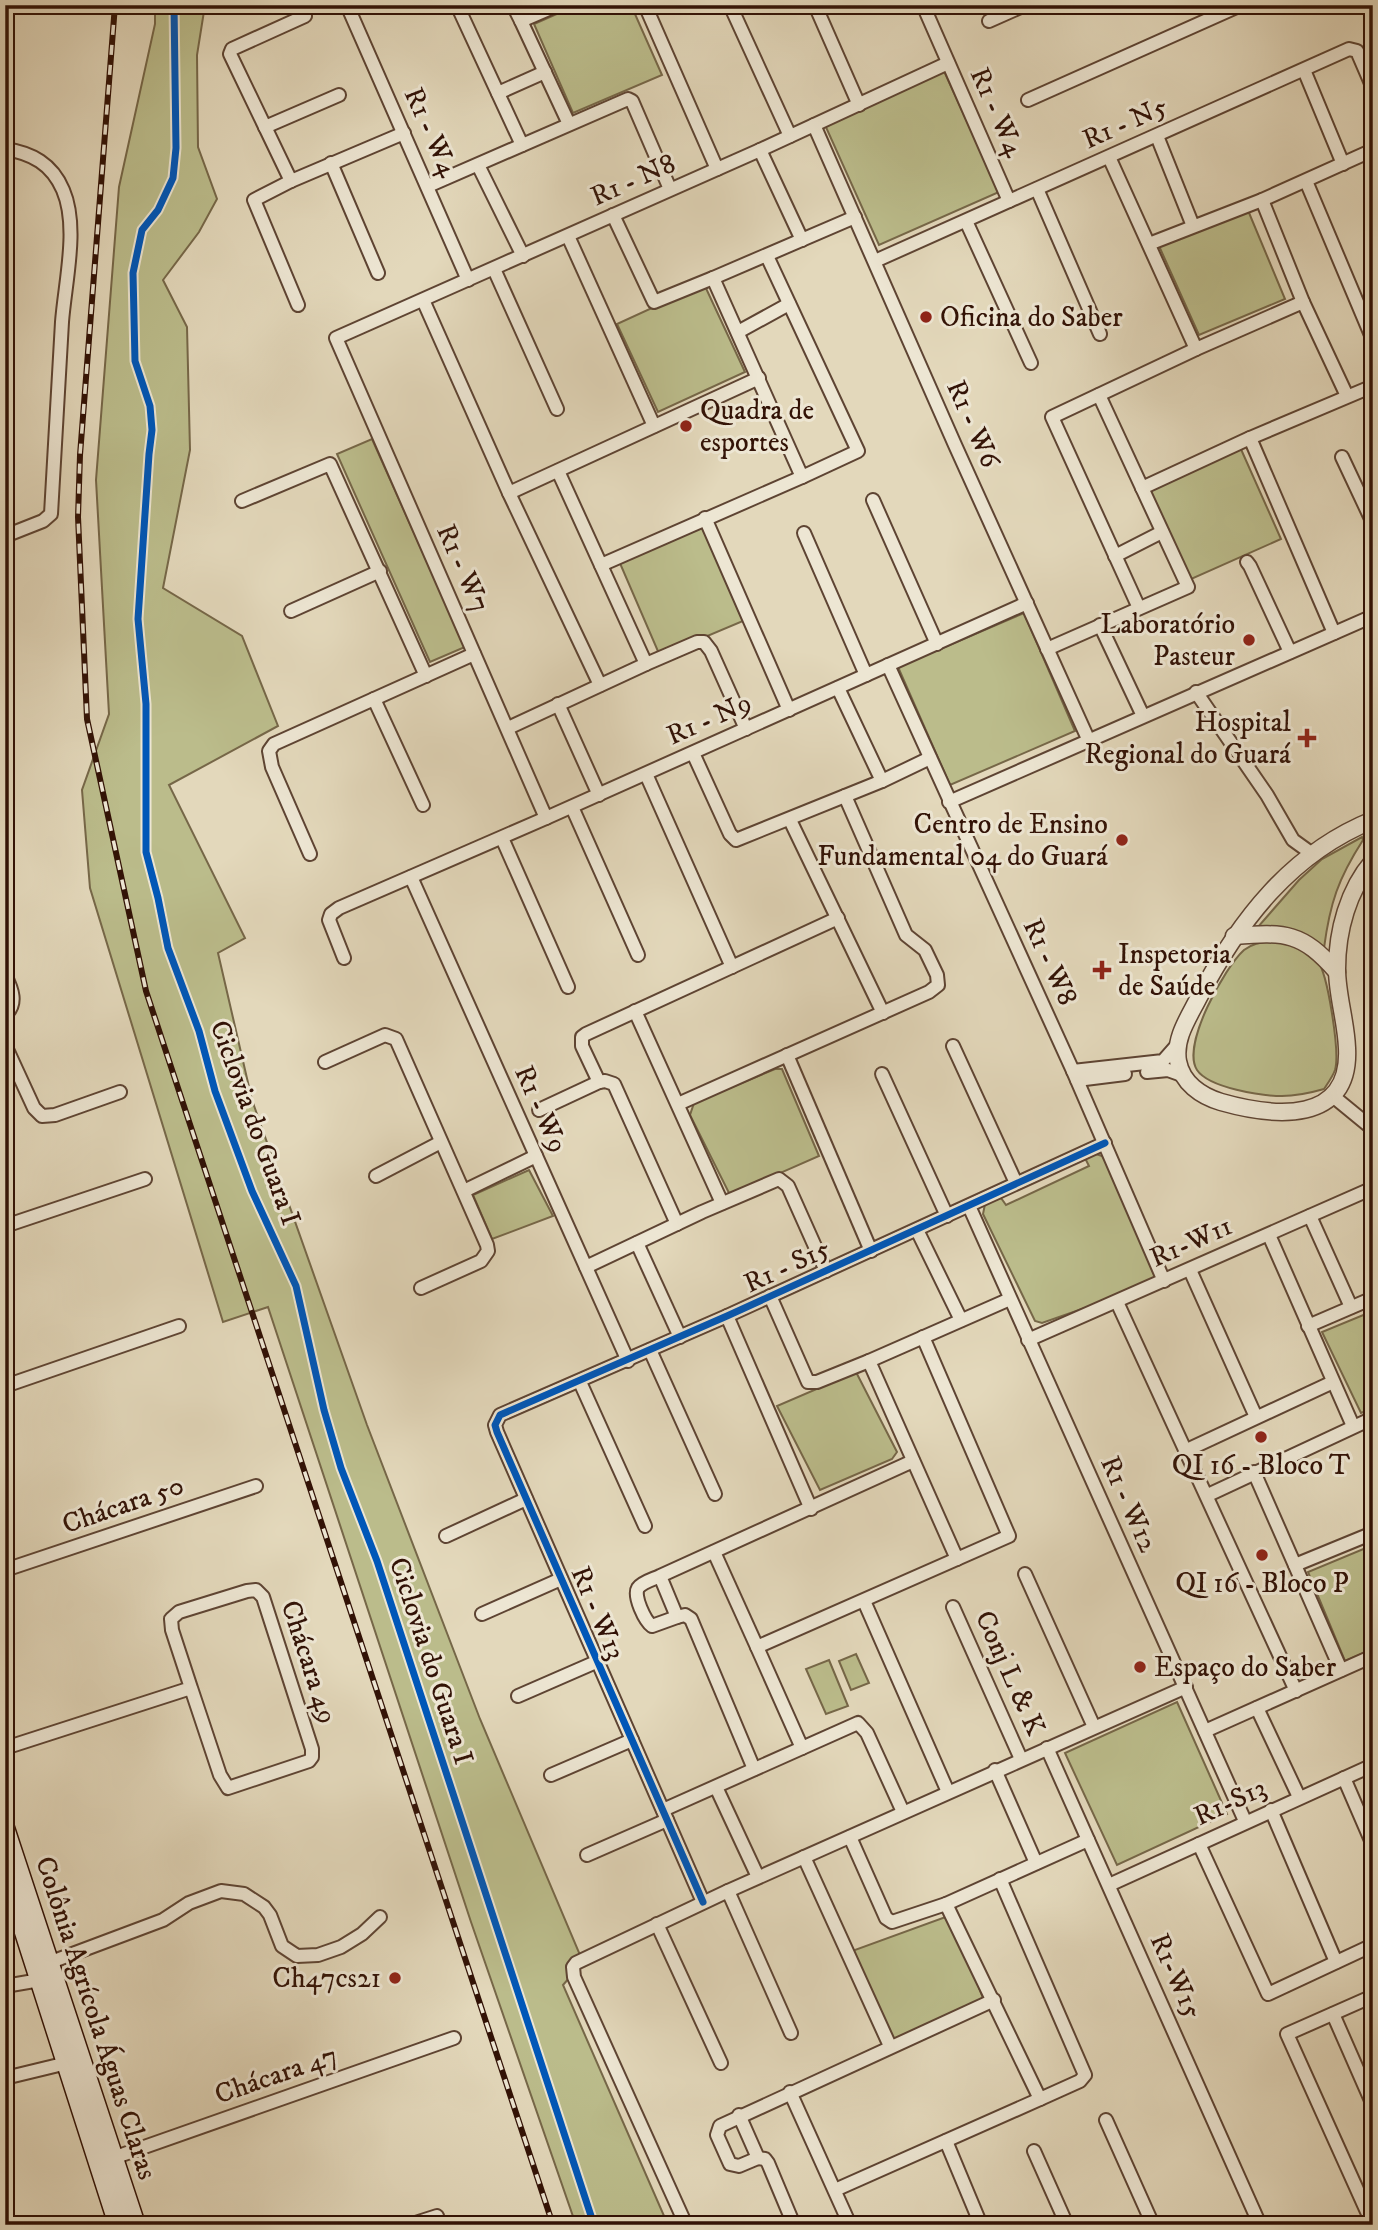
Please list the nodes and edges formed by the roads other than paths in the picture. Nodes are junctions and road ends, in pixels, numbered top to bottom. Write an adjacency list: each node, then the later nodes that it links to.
1 (347, 5): 25 (street, R1 - W4)
2 (457, 5): 18 (street)
3 (513, 5): 12 (street)
4 (558, 5): 12 (street)
5 (645, 5): 36 (street)
6 (730, 5): 26 (street)
7 (815, 5): 21 (street)
8 (923, 5): 14 (street, R1 - W4)
9 (1025, 5): 13 (street)
10 (1241, 5): 20 (street)
11 (305, 16): 24 (street)
12 (521, 21): 16 (street)
13 (989, 21)
14 (948, 63): 21 (street, R1 - N8); 43 (street, R1 - W4)
15 (1304, 70): 17 (street, R1 - N5); 27 (street, R1 - N5); 34 (street)
16 (545, 72): 18 (street); 22 (street)
17 (1373, 88)
18 (498, 93): 28 (street)
19 (340, 95): 24 (street)
20 (1028, 100)
21 (859, 105): 23 (street, R1 - N8)
22 (569, 124): 28 (street); 40 (street)
23 (814, 125): 26 (street, R1 - N8); 45 (street, R1 - W6)
24 (265, 127): 37 (street)
25 (404, 133): 33 (street); 39 (street, R1 - W4)
26 (790, 136): 30 (street, R1 - N8)
27 (1157, 136): 32 (street, R1 - N5); 47 (street)
28 (522, 145): 35 (street)
29 (5, 149): 86 (street)
30 (760, 150): 36 (street, R1 - N8); 49 (street)
31 (1373, 150): 34 (street)
32 (1110, 157): 41 (street, R1 - N5); 50 (street)
33 (331, 163): 37 (street); 55 (street)
34 (1343, 164): 38 (street)
35 (478, 165): 39 (street); 51 (street)
36 (717, 169): 40 (street, R1 - N8)
37 (291, 181): 61 (street)
38 (1306, 181): 42 (street); 65 (street)
39 (428, 186): 57 (street, R1 - W4)
40 (670, 189): 44 (street, R1 - N8)
41 (1037, 189): 43 (street, R1 - N5); 63 (street)
42 (1262, 200): 47 (street); 59 (street)
43 (1009, 201): 46 (street, R1 - N5)
44 (613, 215): 48 (street, R1 - N8); 56 (street)
45 (855, 217): 49 (street); 53 (street, R1 - W6)
46 (966, 221): 53 (street, R1 - N5); 67 (street)
47 (1193, 226): 50 (street)
48 (568, 236): 51 (street, R1 - N8); 73 (street)
49 (802, 240): 52 (street)
50 (1149, 244): 66 (street)
51 (523, 256): 54 (street, R1 - N8)
52 (767, 256): 56 (street); 60 (street)
53 (875, 261): 91 (street, R1 - W6)
54 (494, 269): 57 (street, R1 - N8); 72 (street)
55 (377, 272)
56 (713, 278): 62 (street)
57 (468, 280): 58 (street, R1 - N8)
58 (423, 300): 64 (street, R1 - N8); 79 (street)
59 (1303, 302): 66 (street); 71 (street)
60 (789, 304): 62 (street); 77 (street)
61 (298, 305)
62 (738, 332): 68 (street)
63 (1100, 334)
64 (336, 338): 100 (street, R1 - W7)
65 (1373, 340)
66 (1196, 349): 70 (street)
67 (1031, 363)
68 (759, 378): 73 (street); 77 (street)
69 (1373, 386): 71 (street)
70 (1099, 395): 78 (street); 87 (street)
71 (1347, 396): 74 (street)
72 (557, 409)
73 (654, 426): 76 (street)
74 (1251, 438): 78 (street); 96 (street)
75 (1342, 457): 83 (street)
76 (558, 471): 79 (street); 89 (street)
77 (802, 477): 82 (street)
78 (1142, 488): 84 (street)
79 (509, 493): 105 (street)
80 (873, 500): 97 (street)
81 (242, 501): 90 (street)
82 (705, 518): 89 (street); 110 (street)
83 (1373, 523)
84 (1162, 532): 87 (street); 92 (street)
85 (804, 533): 103 (street)
86 (5, 536)
87 (1115, 556): 92 (street)
88 (1247, 562): 99 (street)
89 (601, 565): 101 (street)
90 (380, 570): 93 (street); 104 (street)
91 (1027, 603): 97 (street, R1 - N9); 98 (street, R1 - W6)
92 (1139, 608): 95 (street)
93 (291, 611)
94 (1373, 616): 96 (street)
95 (1101, 625): 98 (street); 111 (street)
96 (1334, 633): 99 (street)
97 (937, 644): 102 (street, R1 - N9)
98 (1047, 649): 114 (street, R1 - W6)
99 (1290, 652): 107 (street)
100 (474, 654): 104 (street); 112 (street, R1 - W7)
101 (646, 664): 105 (street); 113 (street)
102 (888, 665): 103 (street, R1 - N9); 116 (street, R1 - W8)
103 (866, 675): 106 (street, R1 - N9)
104 (426, 676): 108 (street)
105 (600, 685): 109 (street)
106 (838, 688): 110 (street, R1 - N9); 118 (street)
107 (1196, 692): 111 (street); 128 (street)
108 (374, 699): 122 (street); 129 (street)
109 (558, 704): 112 (street); 119 (street)
110 (789, 710): 113 (street, R1 - N9)
111 (1143, 716): 114 (street)
112 (508, 727): 124 (street, R1 - W7)
113 (746, 729): 115 (street, R1 - N9)
114 (1089, 741): 121 (street)
115 (693, 753): 117 (street, R1 - N9); 125 (street)
116 (930, 758): 118 (street); 121 (street, R1 - W8)
117 (646, 774): 119 (street, R1 - N9); 138 (street)
118 (882, 781): 120 (street)
119 (599, 795): 123 (street, R1 - N9)
120 (845, 796): 125 (street); 143 (street)
121 (949, 802): 152 (street, R1 - W8)
122 (423, 806)
123 (572, 807): 124 (street, R1 - N9); 136 (street)
124 (546, 818): 127 (street, R1 - N9)
125 (790, 820): 134 (street)
126 (1373, 820): 130 (street)
127 (502, 838): 133 (street, R1 - N9); 141 (street)
128 (1293, 839): 130 (street); 132 (street)
129 (310, 853)
130 (1311, 853): 132 (street)
131 (1373, 861): 139 (street)
132 (1295, 868): 135 (street)
133 (411, 877): 137 (street, R1 - N9); 161 (street, R1 - W9)
134 (838, 918): 138 (street); 143 (street)
135 (1234, 936): 139 (street); 145 (street)
136 (638, 955)
137 (344, 958)
138 (732, 967): 142 (street)
139 (1337, 972): 155 (street)
140 (5, 975): 144 (street)
141 (568, 987)
142 (635, 1011): 153 (street); 156 (street)
143 (883, 1013): 148 (street)
144 (6, 1014)
145 (1178, 1044): 151 (street); 152 (street)
146 (5, 1045): 154 (street)
147 (953, 1046): 164 (street)
148 (787, 1055): 156 (street); 176 (street)
149 (325, 1062): 159 (street)
150 (882, 1074): 169 (street)
151 (1182, 1075): 152 (street); 155 (street)
152 (1075, 1076): 160 (street, R1 - W8)
153 (599, 1082): 157 (street); 171 (street)
154 (120, 1092)
155 (1334, 1097): 158 (street)
156 (678, 1104): 167 (street)
157 (539, 1110)
158 (1373, 1129)
159 (441, 1142): 162 (street); 166 (street)
160 (1105, 1143): 164 (street, R1 - S15); 180 (street, R1 - W8)
161 (536, 1156): 166 (street); 177 (street, R1 - W9)
162 (376, 1176)
163 (145, 1179): 172 (street)
164 (1016, 1184): 168 (street, R1 - S15)
165 (1373, 1188): 170 (street, R1-W11)
166 (464, 1191): 181 (street)
167 (722, 1203): 171 (street); 179 (street)
168 (969, 1206): 169 (street, R1 - S15); 183 (street, R1 - W12)
169 (947, 1216): 173 (street, R1 - S15)
170 (1310, 1216): 174 (street, R1-W11); 186 (street)
171 (677, 1224): 175 (street)
172 (5, 1226)
173 (917, 1230): 176 (street, R1 - S15); 188 (street)
174 (1269, 1235): 178 (street, R1-W11); 190 (street)
175 (637, 1243): 177 (street); 191 (street)
176 (871, 1251): 179 (street, R1 - S15)
177 (586, 1267): 195 (street, R1 - W9)
178 (1190, 1270): 180 (street, R1-W11); 200 (street)
179 (826, 1271): 182 (street, R1 - S15)
180 (1164, 1281): 185 (street, R1-W11)
181 (421, 1288)
182 (770, 1296): 187 (street, R1 - S15); 196 (street)
183 (1010, 1298): 188 (street); 193 (street, R1 - W12)
184 (1373, 1298): 186 (street)
185 (1117, 1302): 193 (street, R1-W11); 204 (street)
186 (1351, 1307): 190 (street)
187 (727, 1316): 191 (street, R1 - S15); 211 (street)
188 (961, 1320): 192 (street)
189 (179, 1326): 199 (street)
190 (1308, 1326): 198 (street)
191 (680, 1337): 194 (street, R1 - S15)
192 (923, 1337): 196 (street); 216 (street)
193 (1028, 1340): 230 (street, R1 - W12)
194 (650, 1350): 195 (street, R1 - S15); 208 (street)
195 (628, 1361): 197 (street, R1 - S15)
196 (869, 1361): 205 (street)
197 (580, 1382): 203 (street, R1 - S15); 212 (street)
198 (1333, 1382): 200 (street); 202 (street)
199 (5, 1386)
200 (1256, 1417): 204 (street)
201 (1373, 1418): 202 (street)
202 (1353, 1426): 206 (street)
203 (497, 1432): 210 (street, R1 - W13)
204 (1187, 1450): 209 (street)
205 (913, 1461): 211 (street); 216 (street)
206 (1254, 1472): 209 (street); 217 (street)
207 (256, 1486): 218 (street, Chácara 50)
208 (715, 1494)
209 (1208, 1494): 232 (street)
210 (526, 1499): 214 (street); 221 (street, R1 - W13)
211 (811, 1509): 215 (street)
212 (645, 1526)
213 (1373, 1533): 217 (street)
214 (446, 1536)
215 (714, 1552): 220 (street); 226 (street)
216 (957, 1559): 222 (street)
217 (1295, 1565): 229 (street)
218 (5, 1570)
219 (1025, 1574): 235 (street)
220 (660, 1576): 225 (street); 225 (street)
221 (561, 1579): 224 (street); 228 (street, R1 - W13)
222 (864, 1601): 226 (street); 248 (street)
223 (953, 1607): 241 (street, Conj L & K)
224 (482, 1614)
225 (677, 1617): 243 (street)
226 (757, 1647): 239 (street)
227 (1373, 1656): 229 (street)
228 (596, 1662): 233 (street); 237 (street, R1 - W13)
229 (1341, 1670): 232 (street)
230 (1186, 1687): 235 (street); 236 (street, R1 - W12)
231 (191, 1688): 231 (street, Chácara 49); 238 (street)
232 (1296, 1691): 234 (street)
233 (518, 1696)
234 (1257, 1708): 236 (street); 249 (street)
235 (1094, 1727): 240 (street)
236 (1205, 1731): 253 (street, R1 - W12)
237 (632, 1740): 245 (street); 252 (street, R1 - W13)
238 (5, 1748)
239 (802, 1748): 243 (street); 251 (street)
240 (1047, 1748): 241 (street); 256 (street, R1-W15)
241 (1021, 1759): 244 (street)
242 (1373, 1765): 246 (street, R1-S13)
243 (754, 1769): 247 (street)
244 (995, 1770): 248 (street); 261 (street)
245 (551, 1775)
246 (1344, 1778): 249 (street, R1-S13); 258 (street)
247 (716, 1787): 252 (street); 263 (street)
248 (948, 1792): 251 (street)
249 (1299, 1797): 250 (street, R1-S13)
250 (1271, 1810): 253 (street, R1-S13); 272 (street)
251 (903, 1812): 255 (street)
252 (665, 1815): 259 (street); 267 (street, R1 - W13)
253 (1245, 1821): 257 (street, R1-S13)
254 (5, 1828): 273 (main road, Colônia Agrícola Águas Claras)
255 (850, 1837): 260 (street); 268 (street)
256 (1088, 1840): 261 (street); 265 (street, R1-W15)
257 (1199, 1843): 265 (street, R1-S13); 272 (street)
258 (1373, 1845)
259 (587, 1855)
260 (804, 1857): 263 (street); 281 (street)
261 (1036, 1863): 264 (street)
262 (5, 1873): 273 (main road, Colônia Agrícola Águas Claras)
263 (758, 1877): 266 (street)
264 (1000, 1879): 268 (street); 286 (street)
265 (1109, 1885): 305 (street, R1-W15)
266 (728, 1891): 267 (street); 279 (street)
267 (703, 1902): 270 (street)
268 (946, 1904): 276 (street)
269 (380, 1917): 273 (street)
270 (657, 1924): 283 (street); 299 (street)
271 (1373, 1945): 272 (street)
272 (1336, 1962)
273 (49, 1974): 274 (street); 277 (main road, Colônia Agrícola Águas Claras)
274 (5, 1986)
275 (1373, 1996): 278 (street)
276 (994, 2000): 281 (street); 286 (street)
277 (56, 2004): 282 (main road, Colônia Agrícola Águas Claras); 292 (main road, Colônia Agrícola Águas Claras)
278 (1333, 2014): 287 (street); 306 (street)
279 (791, 2033)
280 (454, 2038): 292 (street, Chácara 47)
281 (890, 2046): 285 (street)
282 (67, 2063): 284 (street); 296 (main road, Colônia Agrícola Águas Claras)
283 (720, 2063)
284 (5, 2078)
285 (790, 2092): 288 (street); 294 (street)
286 (1040, 2099): 290 (street)
287 (1373, 2105)
288 (739, 2115): 293 (street); 293 (street)
289 (1106, 2120): 304 (street)
290 (946, 2141): 294 (street); 302 (street)
291 (1034, 2151): 303 (street)
292 (113, 2158): 297 (main road, Colônia Agrícola Águas Claras)
293 (758, 2158): 300 (street)
294 (835, 2190): 301 (street)
295 (437, 2216): 298 (street)
296 (118, 2225)
297 (136, 2225)
298 (410, 2225)
299 (686, 2225)
300 (794, 2225)
301 (850, 2225)
302 (981, 2225)
303 (1067, 2225)
304 (1153, 2225)
305 (1260, 2225)
306 (1373, 2225)

